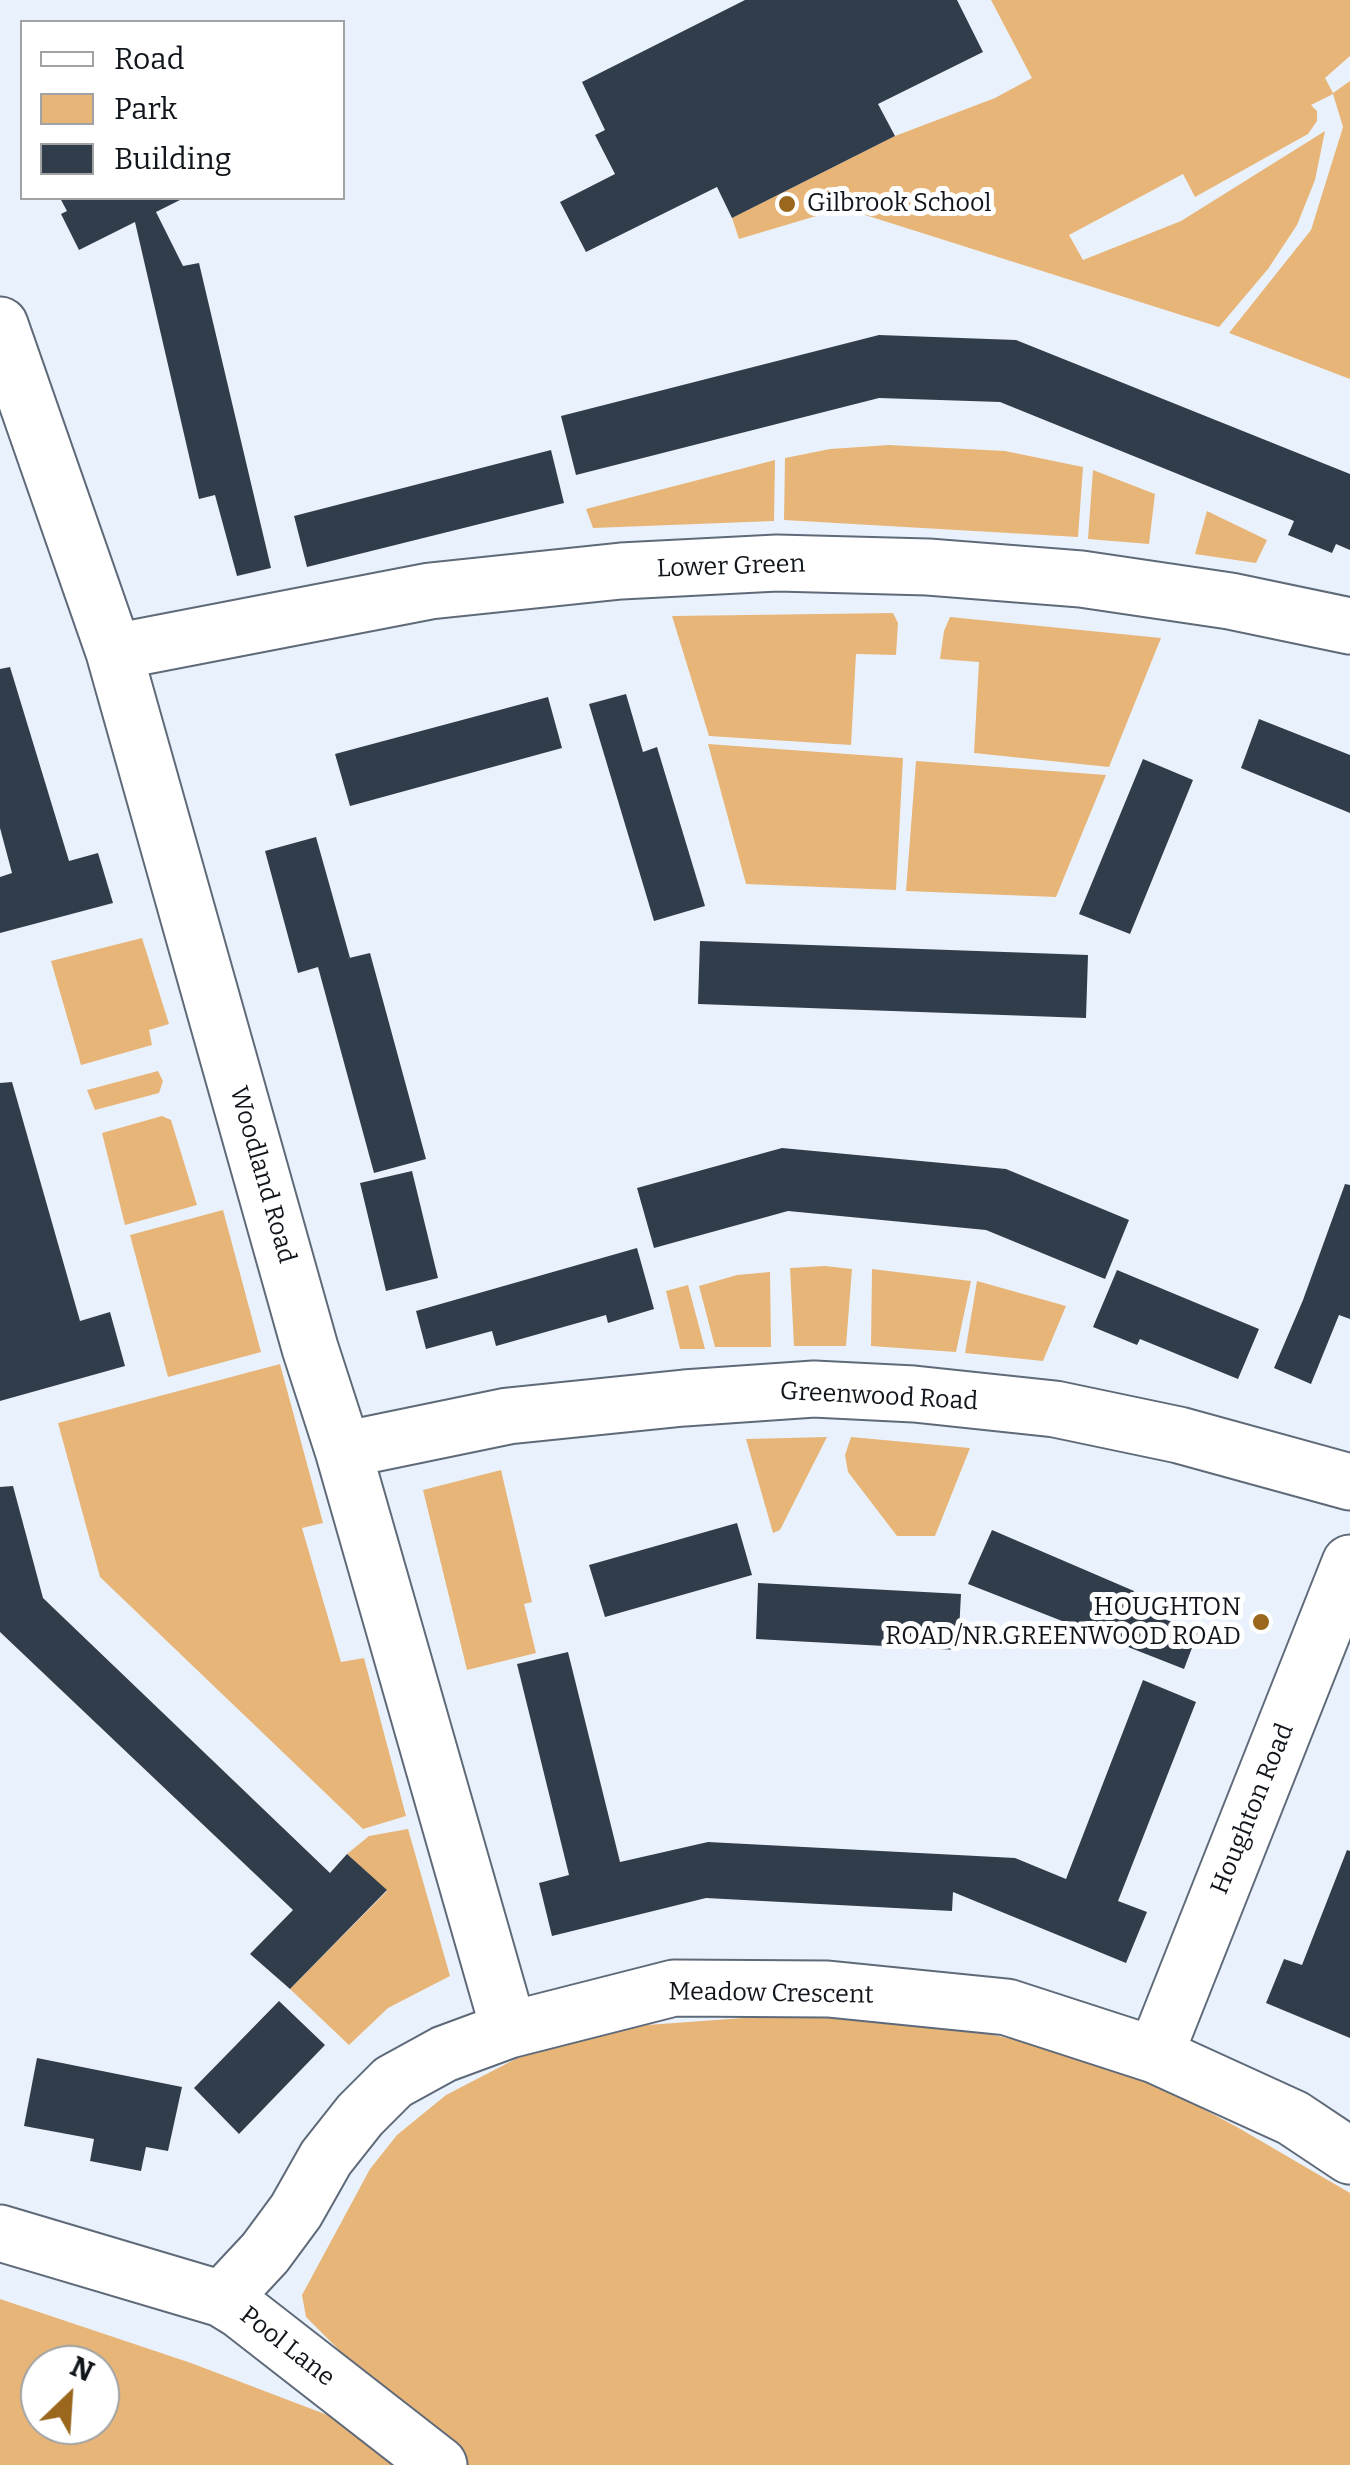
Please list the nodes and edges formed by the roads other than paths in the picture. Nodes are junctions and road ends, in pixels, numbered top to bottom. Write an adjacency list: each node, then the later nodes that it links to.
1 (0, 325): 3 (street, Woodland Road)
2 (1350, 626): 3 (street, Lower Green)
3 (114, 652): 4 (street, Woodland Road)
4 (343, 1450): 5 (street, Greenwood Road); 7 (street, Woodland Road)
5 (1350, 1482)
6 (1350, 1564): 8 (street, Houghton Road)
7 (508, 2030): 8 (street, Meadow Crescent); 11 (street, Meadow Crescent)
8 (1155, 2056): 9 (street, Meadow Crescent)
9 (1350, 2156)
10 (0, 2233): 11 (street, Pool Lane)
11 (222, 2299): 12 (street, Pool Lane)
12 (438, 2465)

